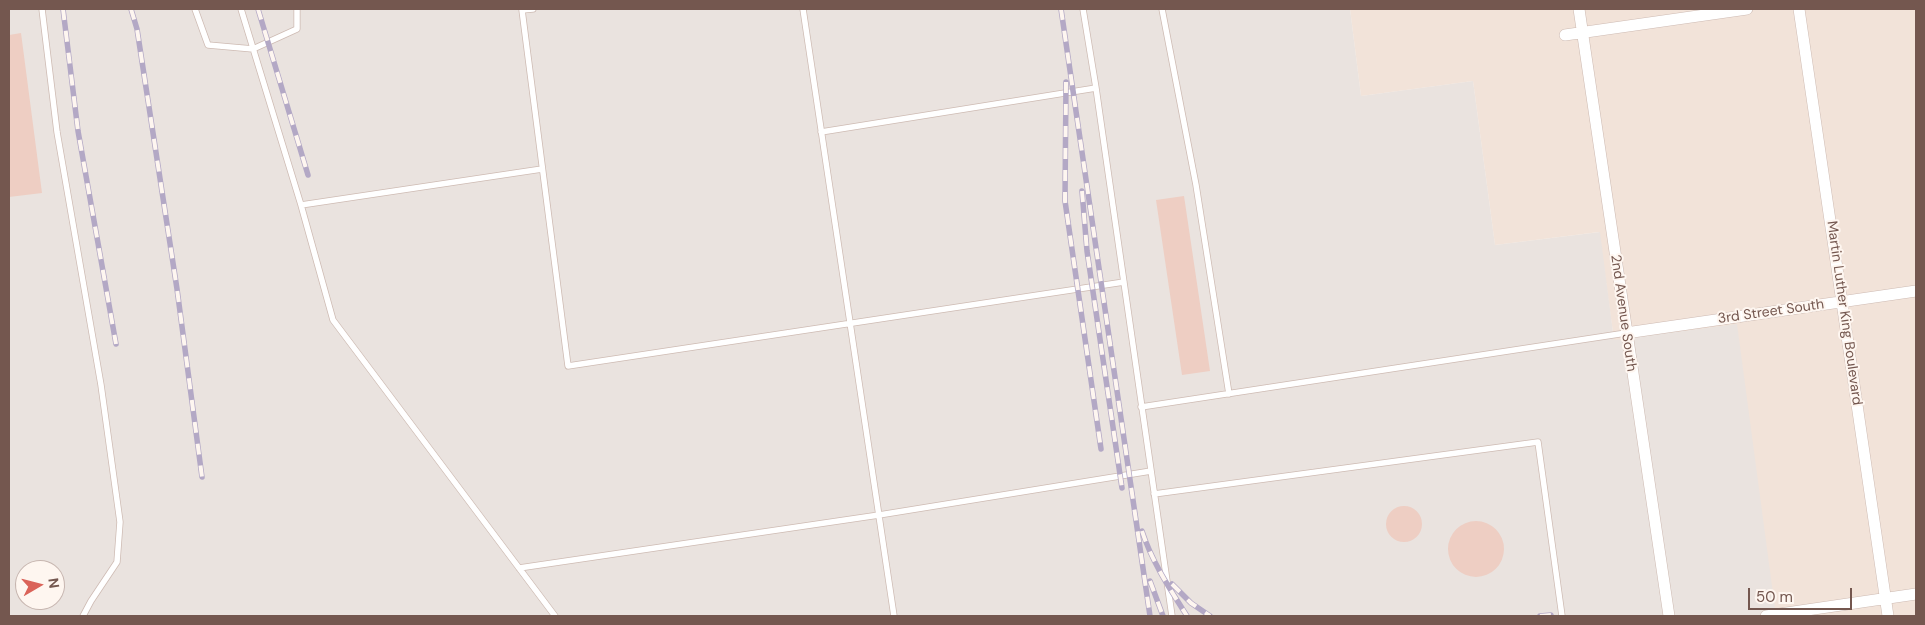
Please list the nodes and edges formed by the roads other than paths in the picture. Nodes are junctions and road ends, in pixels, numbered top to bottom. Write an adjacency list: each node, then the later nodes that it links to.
1 (42, 9): 32 (lane)
2 (195, 9): 14 (lane)
3 (241, 9): 14 (lane)
4 (297, 9): 14 (lane)
5 (533, 9): 17 (lane)
6 (803, 9): 16 (lane)
7 (1083, 9): 15 (lane)
8 (1162, 9): 24 (lane)
9 (1580, 9): 12 (street, 2nd Avenue South)
10 (1747, 9): 12 (street)
11 (1799, 9): 21 (street, Martin Luther King Boulevard)
12 (1583, 32): 13 (street); 23 (street, 2nd Avenue South)
13 (1565, 35)
14 (253, 49): 18 (lane)
15 (1096, 88): 16 (lane); 19 (lane)
16 (821, 132): 22 (lane)
17 (542, 170): 18 (lane); 22 (lane)
18 (301, 205): 29 (lane)
19 (1124, 282): 22 (lane); 25 (lane)
20 (1916, 291): 21 (street, 3rd Street South)
21 (1842, 302): 23 (street, 3rd Street South); 31 (street, Martin Luther King Boulevard)
22 (850, 324): 28 (lane)
23 (1626, 333): 24 (lane); 37 (street, 2nd Avenue South)
24 (1229, 394): 25 (lane)
25 (1141, 407): 26 (lane)
26 (1151, 471): 27 (lane); 28 (lane)
27 (1154, 494): 35 (lane); 36 (lane)
28 (879, 515): 29 (lane); 34 (lane)
29 (519, 568): 33 (lane)
30 (1916, 594): 31 (street)
31 (1886, 599): 38 (street); 39 (street, Martin Luther King Boulevard)
32 (83, 616)
33 (555, 616)
34 (894, 616)
35 (1172, 616)
36 (1562, 616)
37 (1669, 616)
38 (1766, 616)
39 (1888, 616)

